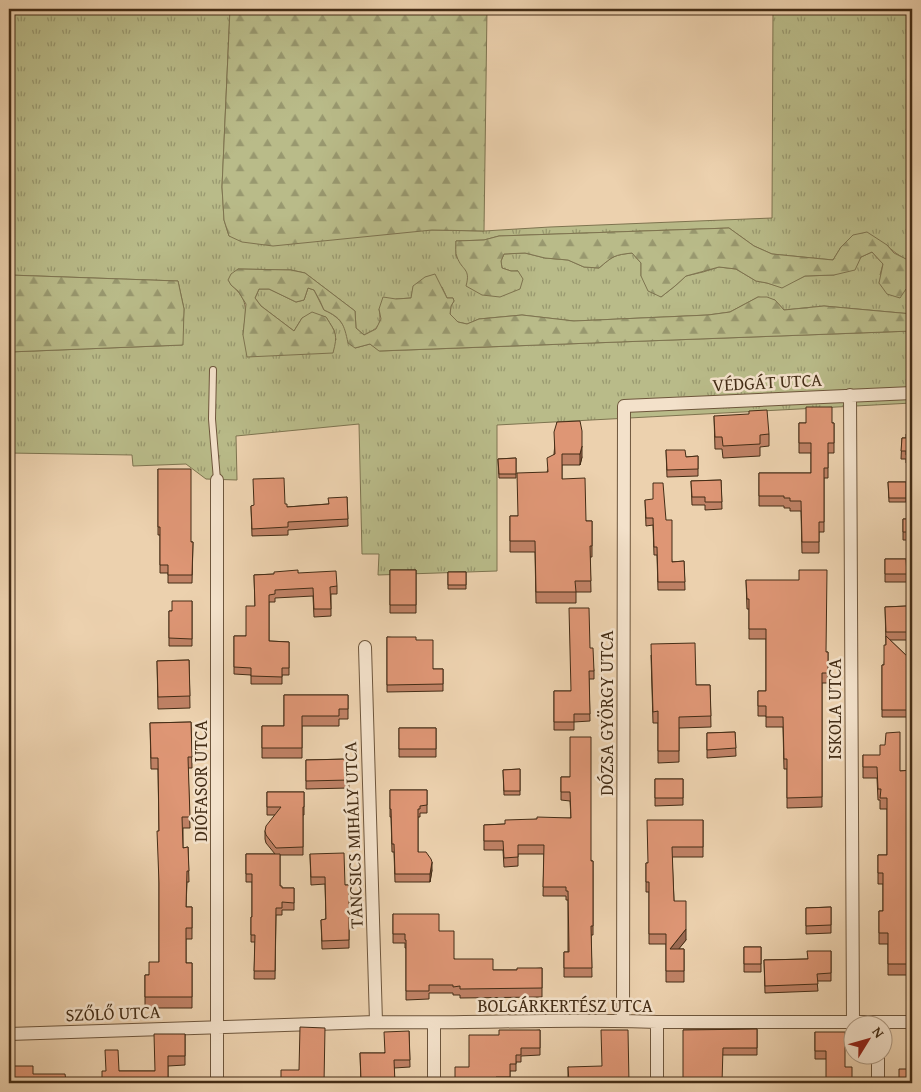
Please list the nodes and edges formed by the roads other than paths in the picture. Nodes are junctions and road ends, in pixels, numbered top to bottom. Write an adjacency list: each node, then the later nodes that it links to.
1 (213, 370): 5 (lane)
2 (912, 393): 3 (street, VÉDGÁT UTCA)
3 (850, 396): 4 (street, VÉDGÁT UTCA); 7 (street, ISKOLA UTCA)
4 (624, 406): 8 (street, DÓZSA GYÖRGY UTCA)
5 (217, 480): 15 (street, DIÓFASOR UTCA)
6 (365, 647): 9 (street, TÁNCSICS MIHÁLY UTCA)
7 (854, 1014)
8 (623, 1021): 10 (street, BOLGÁRKERTÉSZ UTCA); 13 (street, BOLGÁRKERTÉSZ UTCA)
9 (376, 1022): 13 (street, BOLGÁRKERTÉSZ UTCA); 15 (street, BOLGÁRKERTÉSZ UTCA)
10 (657, 1022): 11 (street, BOLGÁRKERTÉSZ UTCA); 20 (street)
11 (844, 1022)
12 (912, 1022): 14 (street, BOLGÁRKERTÉSZ UTCA)
13 (434, 1023): 19 (street)
14 (894, 1023)
15 (218, 1028): 16 (street, SZŐLŐ UTCA); 18 (street, DIÓFASOR UTCA)
16 (9, 1034)
17 (878, 1064): 21 (street)
18 (217, 1083)
19 (434, 1083)
20 (657, 1083)
21 (878, 1083)

